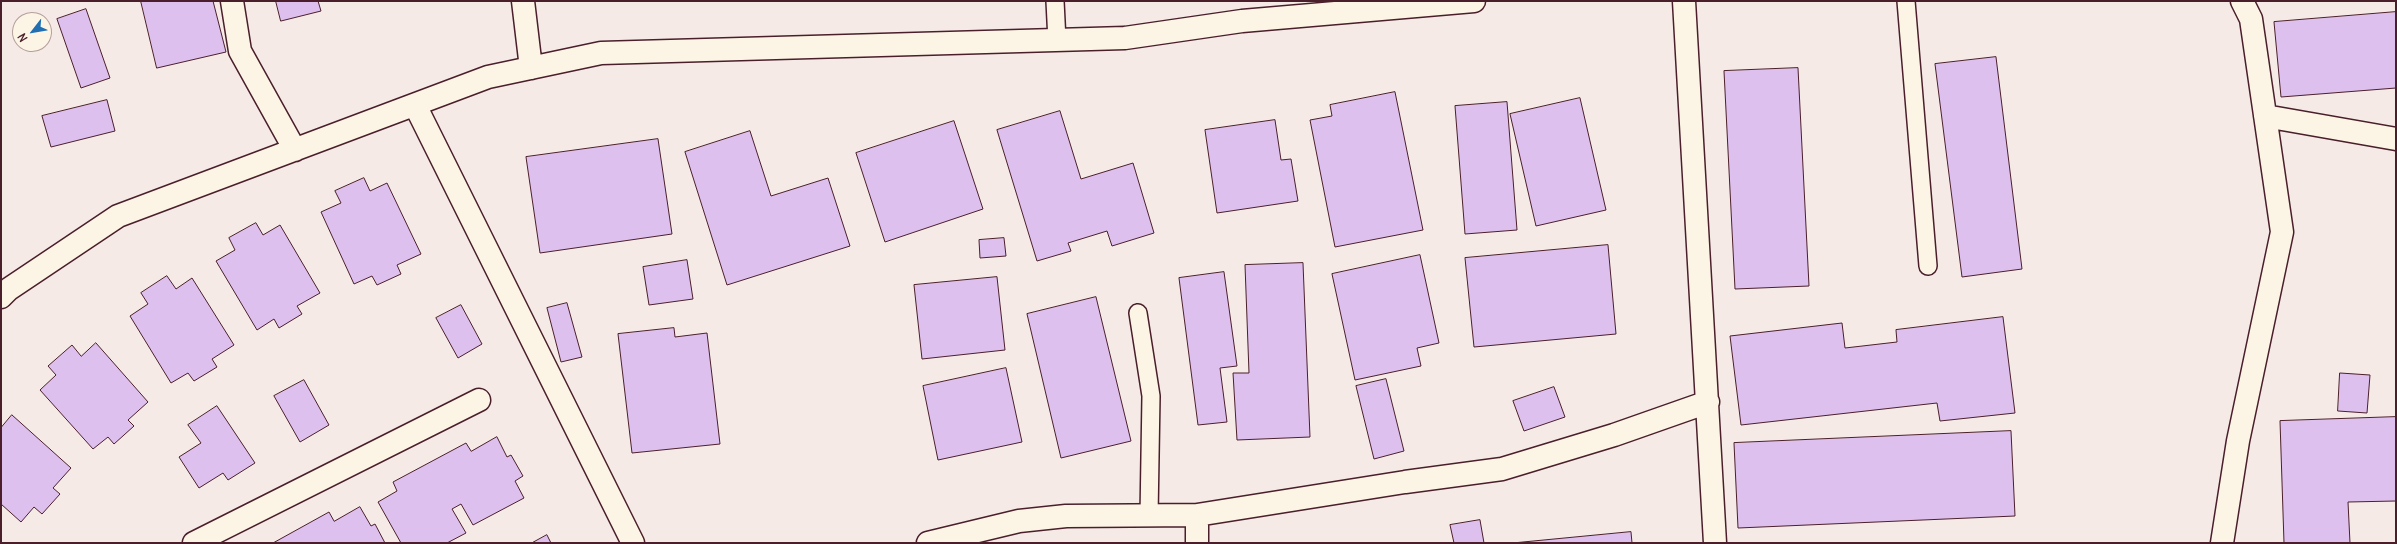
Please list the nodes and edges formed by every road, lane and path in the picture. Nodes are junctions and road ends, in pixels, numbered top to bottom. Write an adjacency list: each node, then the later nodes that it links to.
1 (232, 1): 13 (street)
2 (523, 1): 9 (street)
3 (1055, 1): 8 (lane)
4 (1474, 1): 8 (street)
5 (1684, 1): 18 (street)
6 (1906, 1): 14 (lane)
7 (2242, 1): 11 (street)
8 (1056, 41): 9 (street)
9 (531, 68): 10 (street)
10 (415, 105): 13 (street); 22 (street)
11 (2265, 116): 12 (street); 26 (street)
12 (2396, 139)
13 (295, 150): 15 (street)
14 (1928, 266)
15 (1, 297)
16 (1138, 313): 20 (lane)
17 (479, 400): 21 (street)
18 (1708, 402): 19 (street); 25 (street)
19 (1197, 515): 20 (street); 24 (street)
20 (1149, 516): 23 (street)
21 (194, 543)
22 (633, 543)
23 (928, 543)
24 (1197, 543)
25 (1715, 543)
26 (2222, 543)

